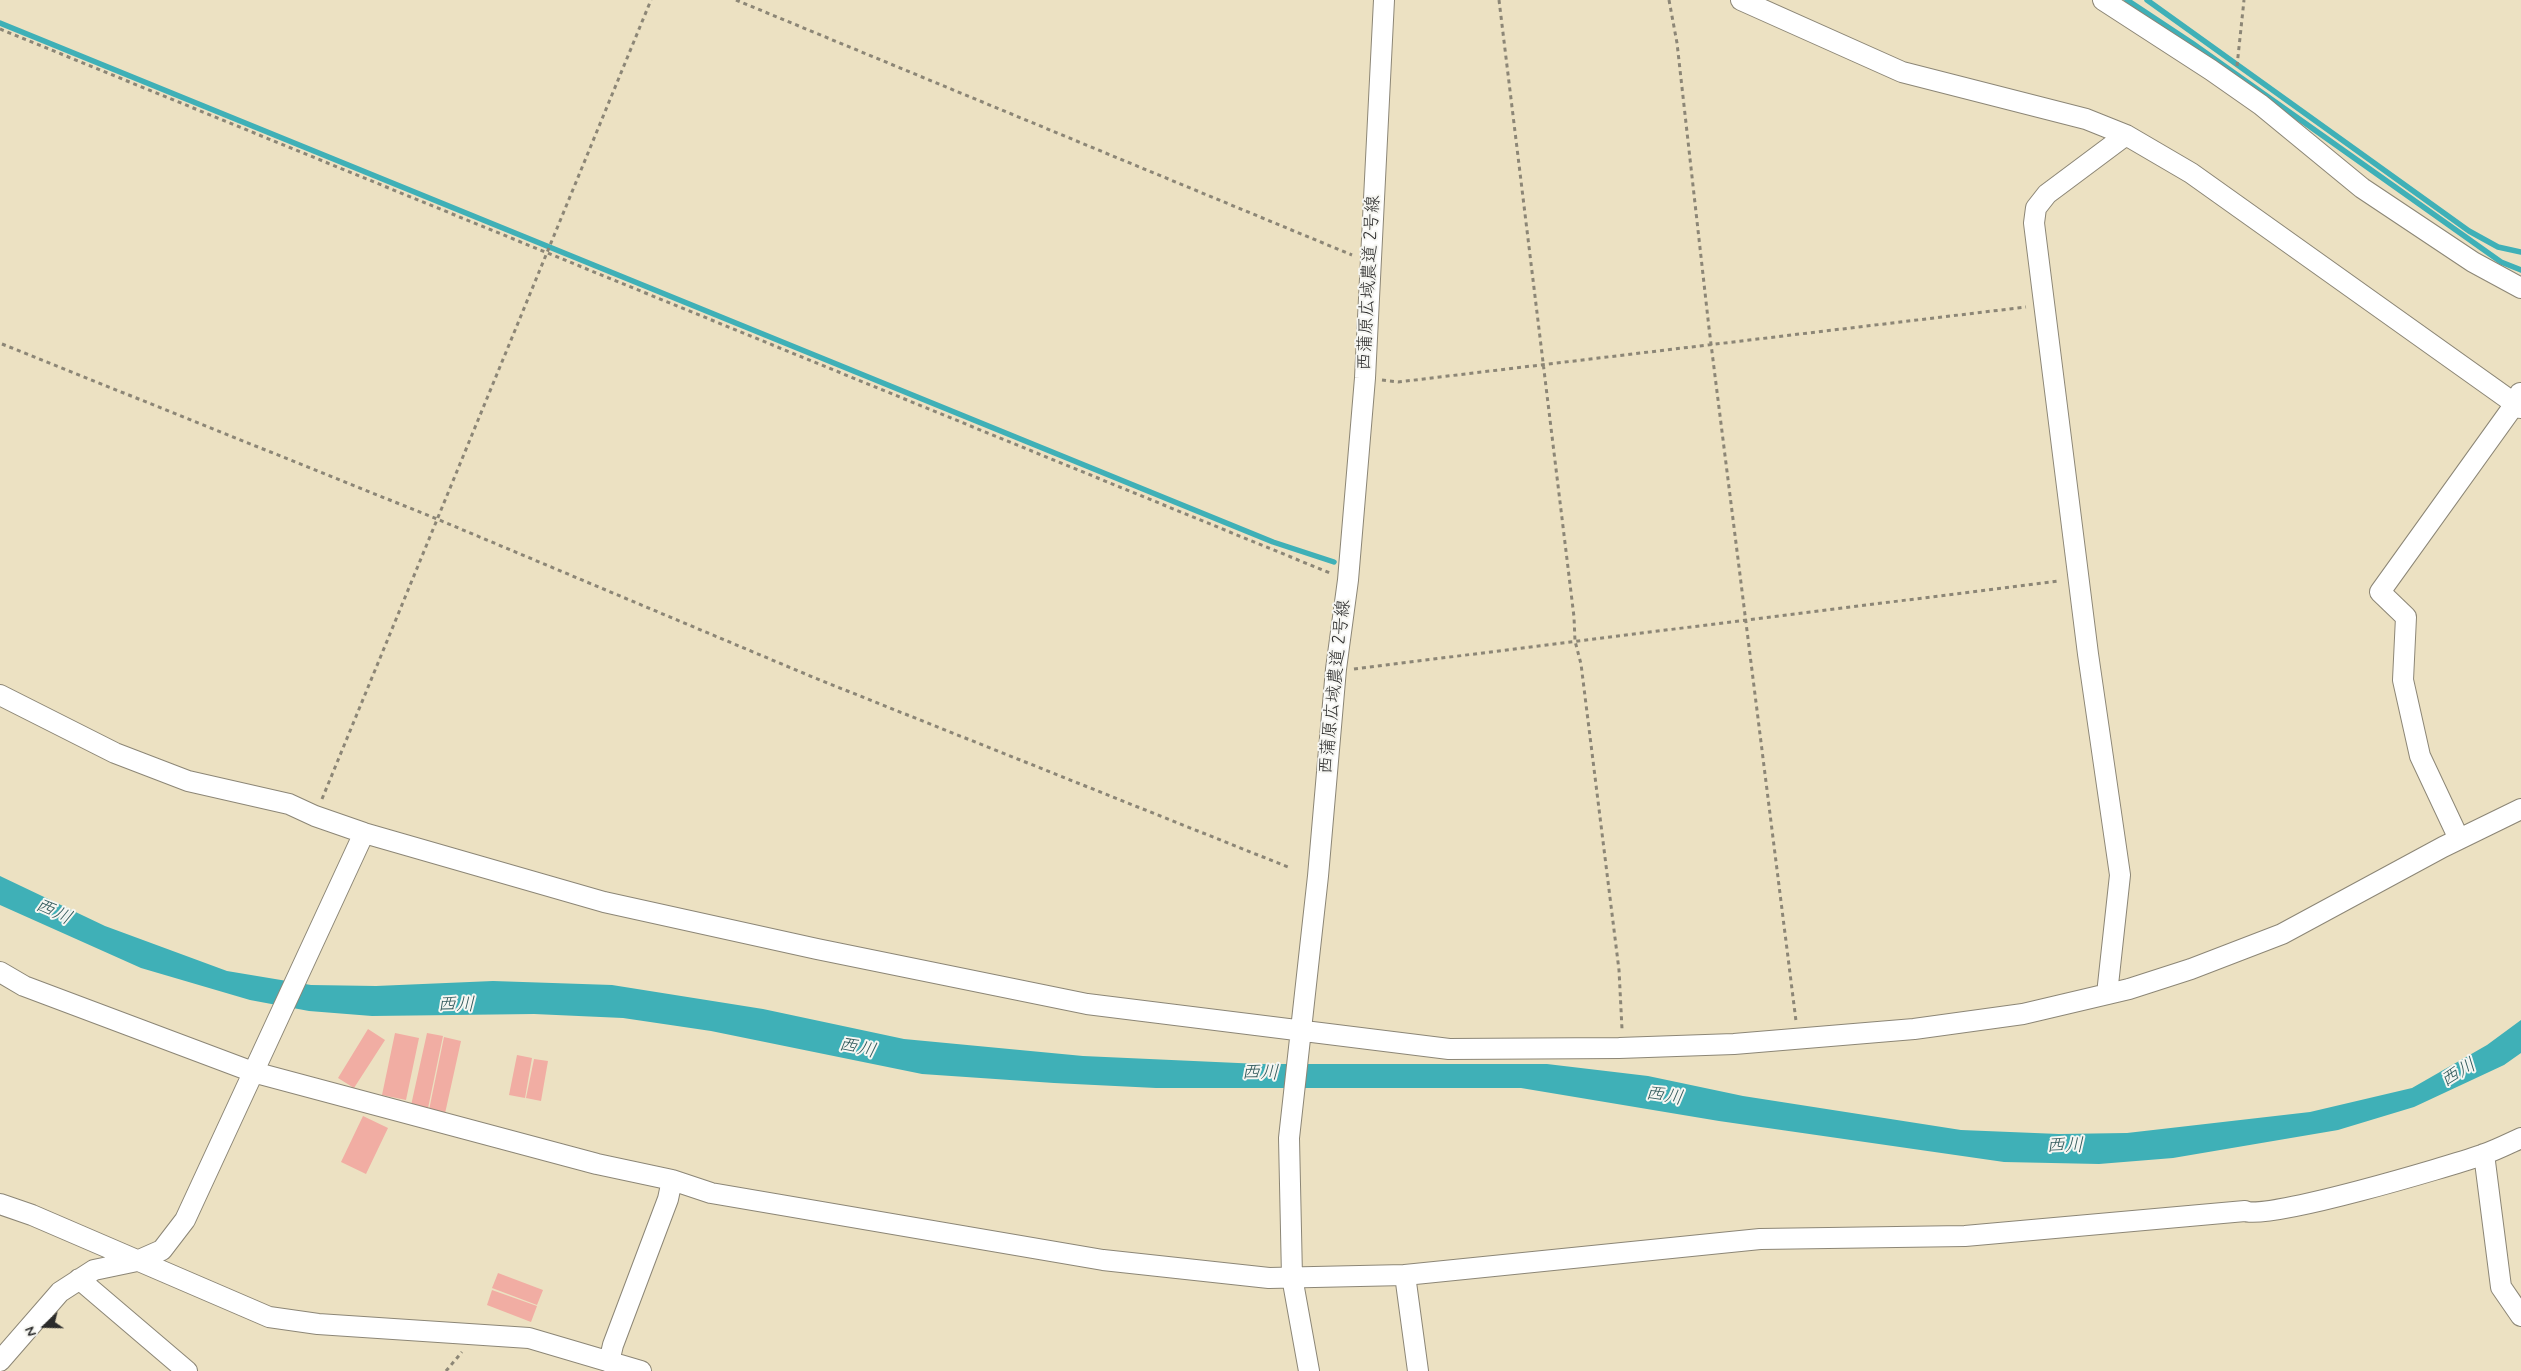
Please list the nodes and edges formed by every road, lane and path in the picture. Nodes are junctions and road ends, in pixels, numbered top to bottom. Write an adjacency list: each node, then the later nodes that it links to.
1 (651, 0): 12 (path)
2 (736, 0): 13 (path)
3 (1384, 0): 13 (street, 西蒲原広域農道 2号線)
4 (1499, 0): 18 (path)
5 (1669, 0): 17 (path)
6 (1741, 0): 11 (street)
7 (2103, 0): 10 (street)
8 (2244, 0): 10 (path)
9 (0, 29): 12 (path)
10 (2228, 82): 14 (street)
11 (2126, 135): 15 (street); 20 (street)
12 (548, 252): 21 (path); 23 (path)
13 (1372, 263): 19 (street, 西蒲原広域農道 2号線)
14 (2521, 288)
15 (2044, 305): 17 (path); 22 (street)
16 (2, 344): 21 (path)
17 (1712, 344): 18 (path); 24 (path)
18 (1543, 364): 19 (path); 25 (path)
19 (1365, 378): 23 (street, 西蒲原広域農道 2号線)
20 (2519, 401): 31 (street)
21 (437, 519): 29 (path); 32 (path)
22 (2080, 579): 24 (path); 34 (street)
23 (1348, 580): 26 (street, 西蒲原広域農道 2号線)
24 (1746, 620): 25 (path); 35 (path)
25 (1575, 641): 26 (path); 37 (path)
26 (1336, 669): 36 (street, 西蒲原広域農道 2号線)
27 (0, 694): 29 (street)
28 (2521, 809): 31 (street)
29 (315, 816): 30 (street)
30 (364, 833): 36 (street); 38 (street)
31 (2459, 839): 34 (street)
32 (1288, 867)
33 (0, 972): 38 (street)
34 (2107, 994): 35 (street)
35 (1798, 1038): 37 (street)
36 (1300, 1039): 37 (street); 45 (street, 西蒲原広域農道 2号線)
37 (1623, 1048)
38 (253, 1072): 41 (street); 43 (street)
39 (2521, 1138): 40 (street)
40 (2484, 1154): 44 (street); 47 (street)
41 (672, 1180): 45 (street); 49 (street)
42 (0, 1204): 43 (street)
43 (137, 1261): 46 (street); 49 (street)
44 (1406, 1275): 45 (street); 53 (street)
45 (1292, 1277): 52 (street, 西蒲原広域農道 2号線)
46 (79, 1279): 48 (street); 50 (street)
47 (2521, 1316)
48 (0, 1362)
49 (609, 1362): 51 (street)
50 (187, 1371)
51 (641, 1371)
52 (1309, 1371)
53 (1418, 1371)

